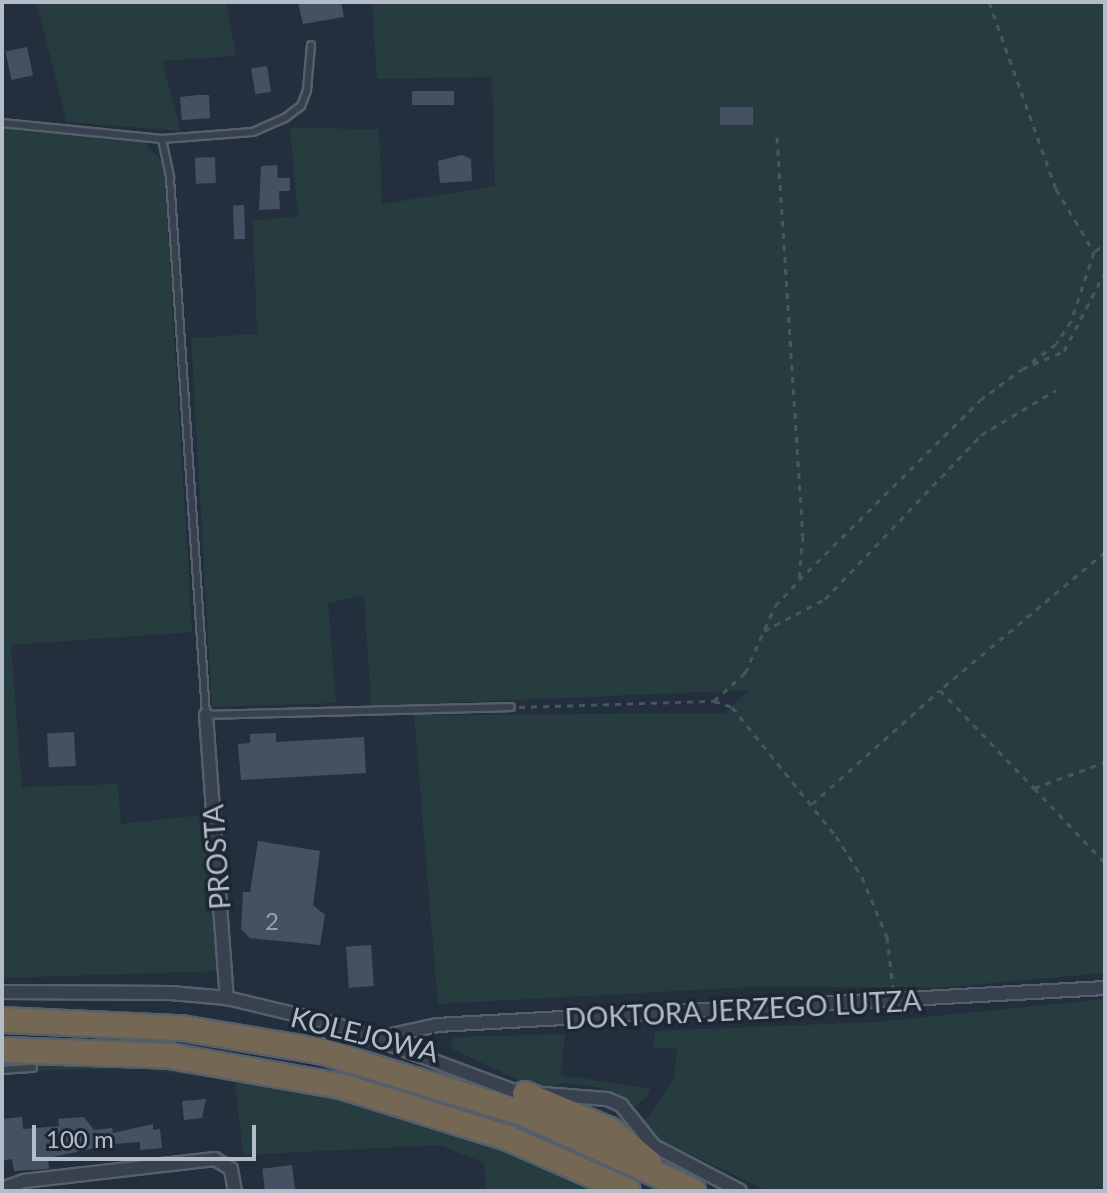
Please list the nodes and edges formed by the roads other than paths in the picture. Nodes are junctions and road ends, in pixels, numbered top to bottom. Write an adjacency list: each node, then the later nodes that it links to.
1 (311, 45): 3 (lane)
2 (2, 123): 3 (lane)
3 (162, 139): 5 (lane)
4 (511, 707): 5 (lane)
5 (206, 715): 8 (street, PROSTA)
6 (1105, 988): 10 (street, DOKTORA JERZEGO LUTZA)
7 (2, 992): 8 (street, KOLEJOWA)
8 (227, 998): 10 (street, KOLEJOWA)
9 (2, 1020): 15 (highway, KOLEJOWA)
10 (382, 1037): 14 (street, KOLEJOWA)
11 (2, 1050): 18 (highway, KOLEJOWA)
12 (33, 1068): 13 (lane)
13 (2, 1070)
14 (525, 1094): 15 (highway)
15 (664, 1165): 19 (highway, KOLEJOWA); 20 (street)
16 (2, 1189): 17 (street)
17 (235, 1191)
18 (628, 1191)
19 (693, 1191)
20 (740, 1191)

